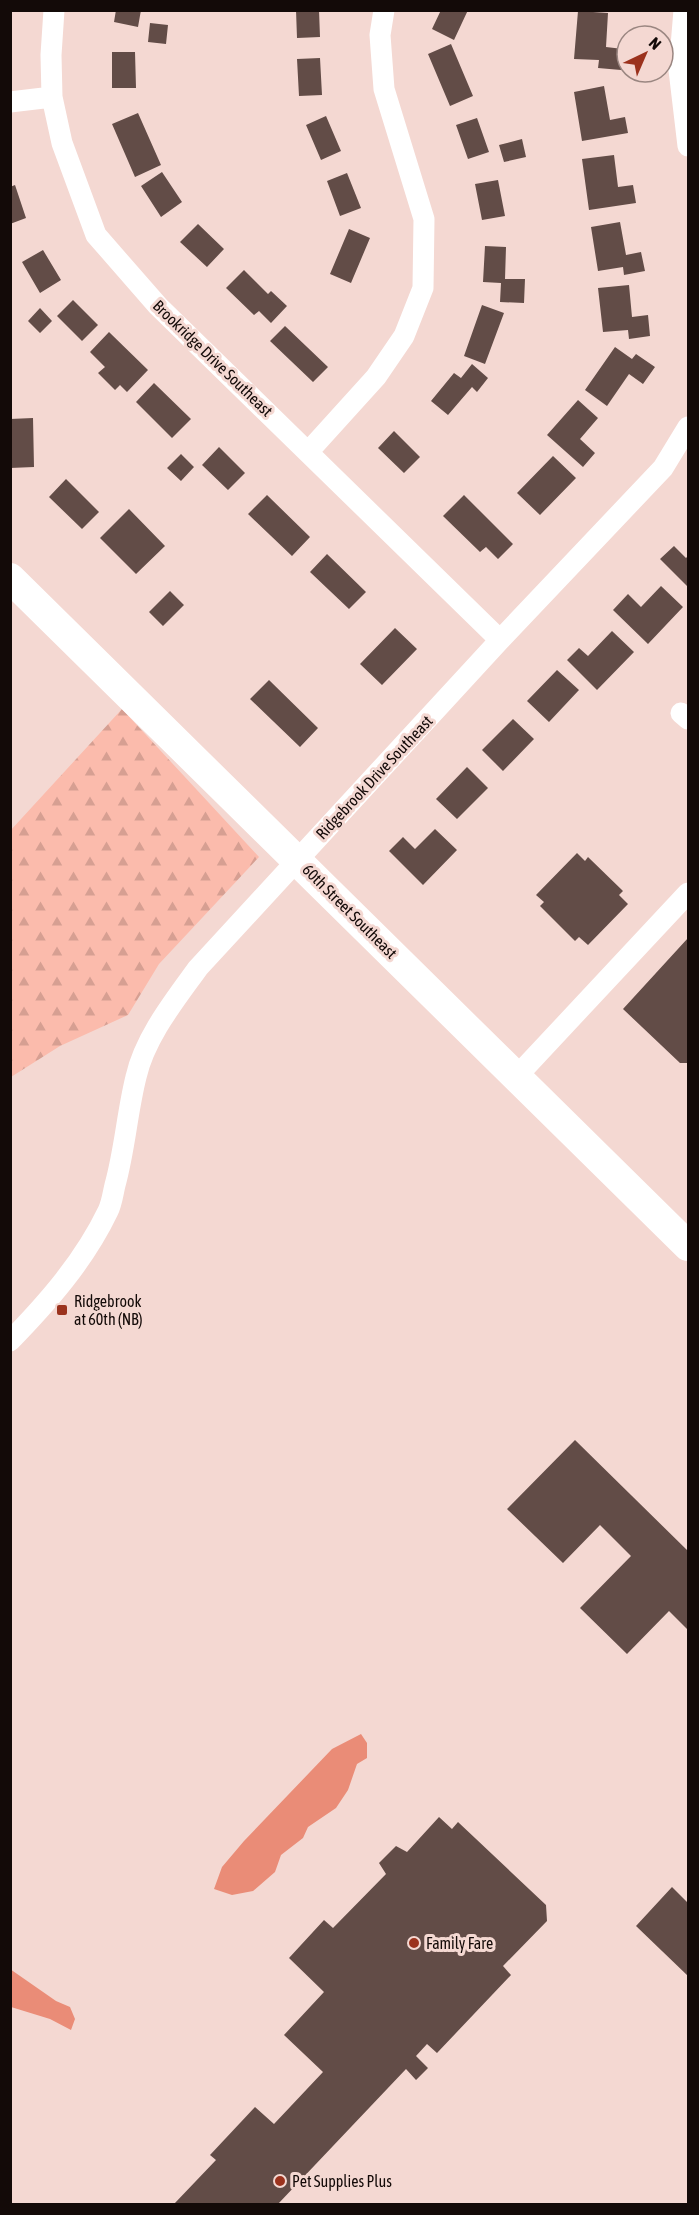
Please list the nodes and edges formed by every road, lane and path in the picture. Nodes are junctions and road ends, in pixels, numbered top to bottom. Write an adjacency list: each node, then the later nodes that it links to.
1 (54, 10): 4 (street, Brookridge Drive Southeast)
2 (384, 10): 8 (street)
3 (684, 10): 6 (street)
4 (52, 97): 5 (street); 8 (street, Brookridge Drive Southeast)
5 (10, 102)
6 (688, 134)
7 (688, 428): 10 (street, Ridgebrook Drive Southeast)
8 (309, 451): 10 (street, Brookridge Drive Southeast)
9 (10, 578): 11 (main road, 60th Street Southeast)
10 (500, 640): 11 (street, Ridgebrook Drive Southeast)
11 (298, 859): 13 (main road, 60th Street Southeast); 15 (street, Ridgebrook Drive Southeast)
12 (688, 893): 13 (street)
13 (517, 1076): 14 (main road, 60th Street Southeast)
14 (688, 1246)
15 (10, 1341)

